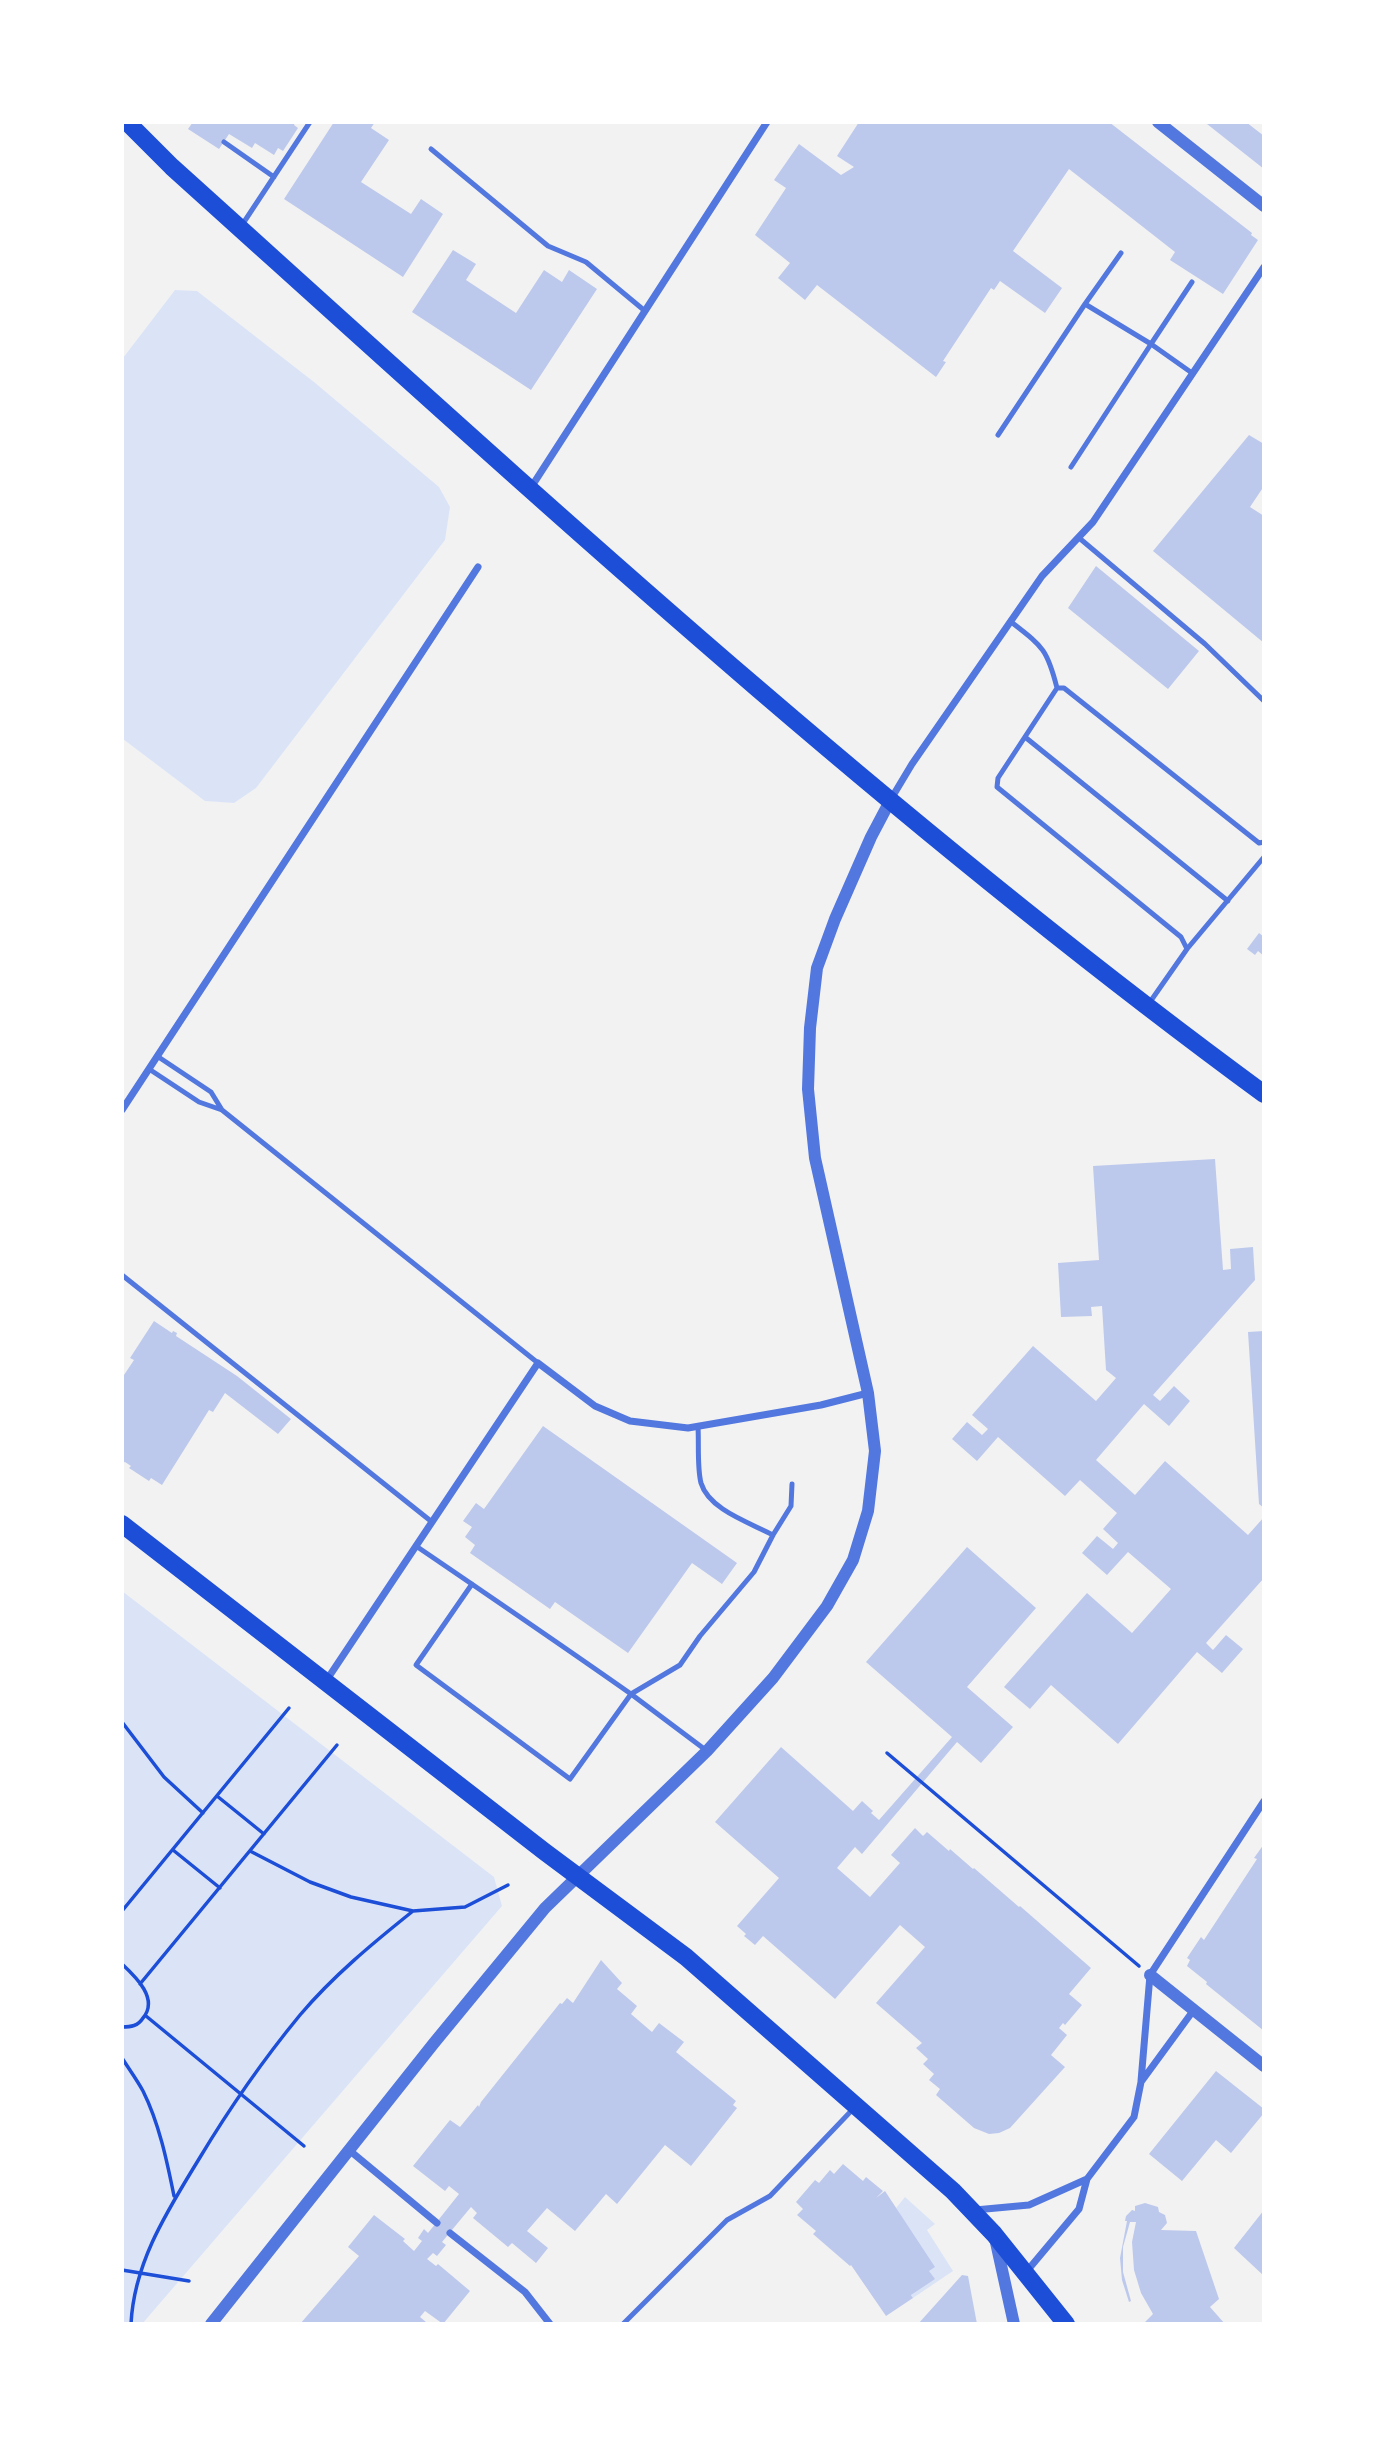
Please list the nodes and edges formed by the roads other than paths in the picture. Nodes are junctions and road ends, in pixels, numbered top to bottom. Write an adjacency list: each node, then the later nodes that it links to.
1 (127, 122): 9 (main road)
2 (310, 122): 7 (lane)
3 (767, 122): 14 (street)
4 (1158, 122): 8 (street)
5 (224, 142): 7 (lane)
6 (431, 149): 14 (lane)
7 (274, 177): 9 (lane)
8 (1264, 206)
9 (240, 228): 19 (main road)
10 (1121, 253): 13 (lane)
11 (1264, 267): 16 (street)
12 (1192, 282): 15 (lane)
13 (1085, 304): 15 (lane); 17 (lane)
14 (645, 312): 19 (street)
15 (1151, 344): 16 (lane); 18 (lane)
16 (1192, 373): 20 (street)
17 (998, 435)
18 (1071, 467)
19 (530, 489): 26 (main road)
20 (1079, 537): 22 (street); 24 (lane)
21 (478, 567): 32 (street)
22 (1010, 621): 23 (lane); 26 (street)
23 (1057, 688): 25 (lane); 27 (lane)
24 (1264, 701)
25 (1025, 737): 29 (lane); 30 (lane)
26 (890, 801): 31 (main road); 39 (street)
27 (1264, 842)
28 (1264, 857): 29 (lane)
29 (1228, 901): 30 (lane)
30 (1187, 949): 31 (lane)
31 (1146, 1007): 34 (main road)
32 (157, 1056): 33 (street); 36 (lane)
33 (149, 1069): 35 (street); 36 (lane)
34 (1264, 1094)
35 (122, 1110)
36 (222, 1110): 38 (lane)
37 (122, 1275): 42 (lane)
38 (538, 1363): 40 (street); 42 (street)
39 (869, 1394): 40 (street); 49 (street)
40 (698, 1427): 44 (lane)
41 (792, 1485): 44 (lane)
42 (432, 1522): 45 (street)
43 (122, 1524): 47 (main road)
44 (773, 1535): 48 (lane)
45 (416, 1546): 46 (lane); 47 (street)
46 (472, 1584): 48 (lane); 48 (lane)
47 (326, 1681): 51 (main road)
48 (632, 1693): 49 (lane)
49 (707, 1751): 51 (street)
50 (1264, 1801): 52 (street)
51 (578, 1876): 56 (main road); 57 (street)
52 (1150, 1975): 53 (street); 55 (street)
53 (1193, 2011): 54 (street); 55 (street)
54 (1264, 2066)
55 (1141, 2082): 58 (street)
56 (856, 2106): 59 (main road); 66 (lane)
57 (349, 2150): 60 (street); 64 (street)
58 (1087, 2179): 59 (street); 63 (street)
59 (973, 2211): 62 (main road)
60 (437, 2223)
61 (450, 2233): 65 (street)
62 (994, 2234): 63 (main road); 67 (street)
63 (1026, 2272): 68 (main road)
64 (211, 2323)
65 (550, 2323)
66 (623, 2323)
67 (1014, 2323)
68 (1066, 2323)

